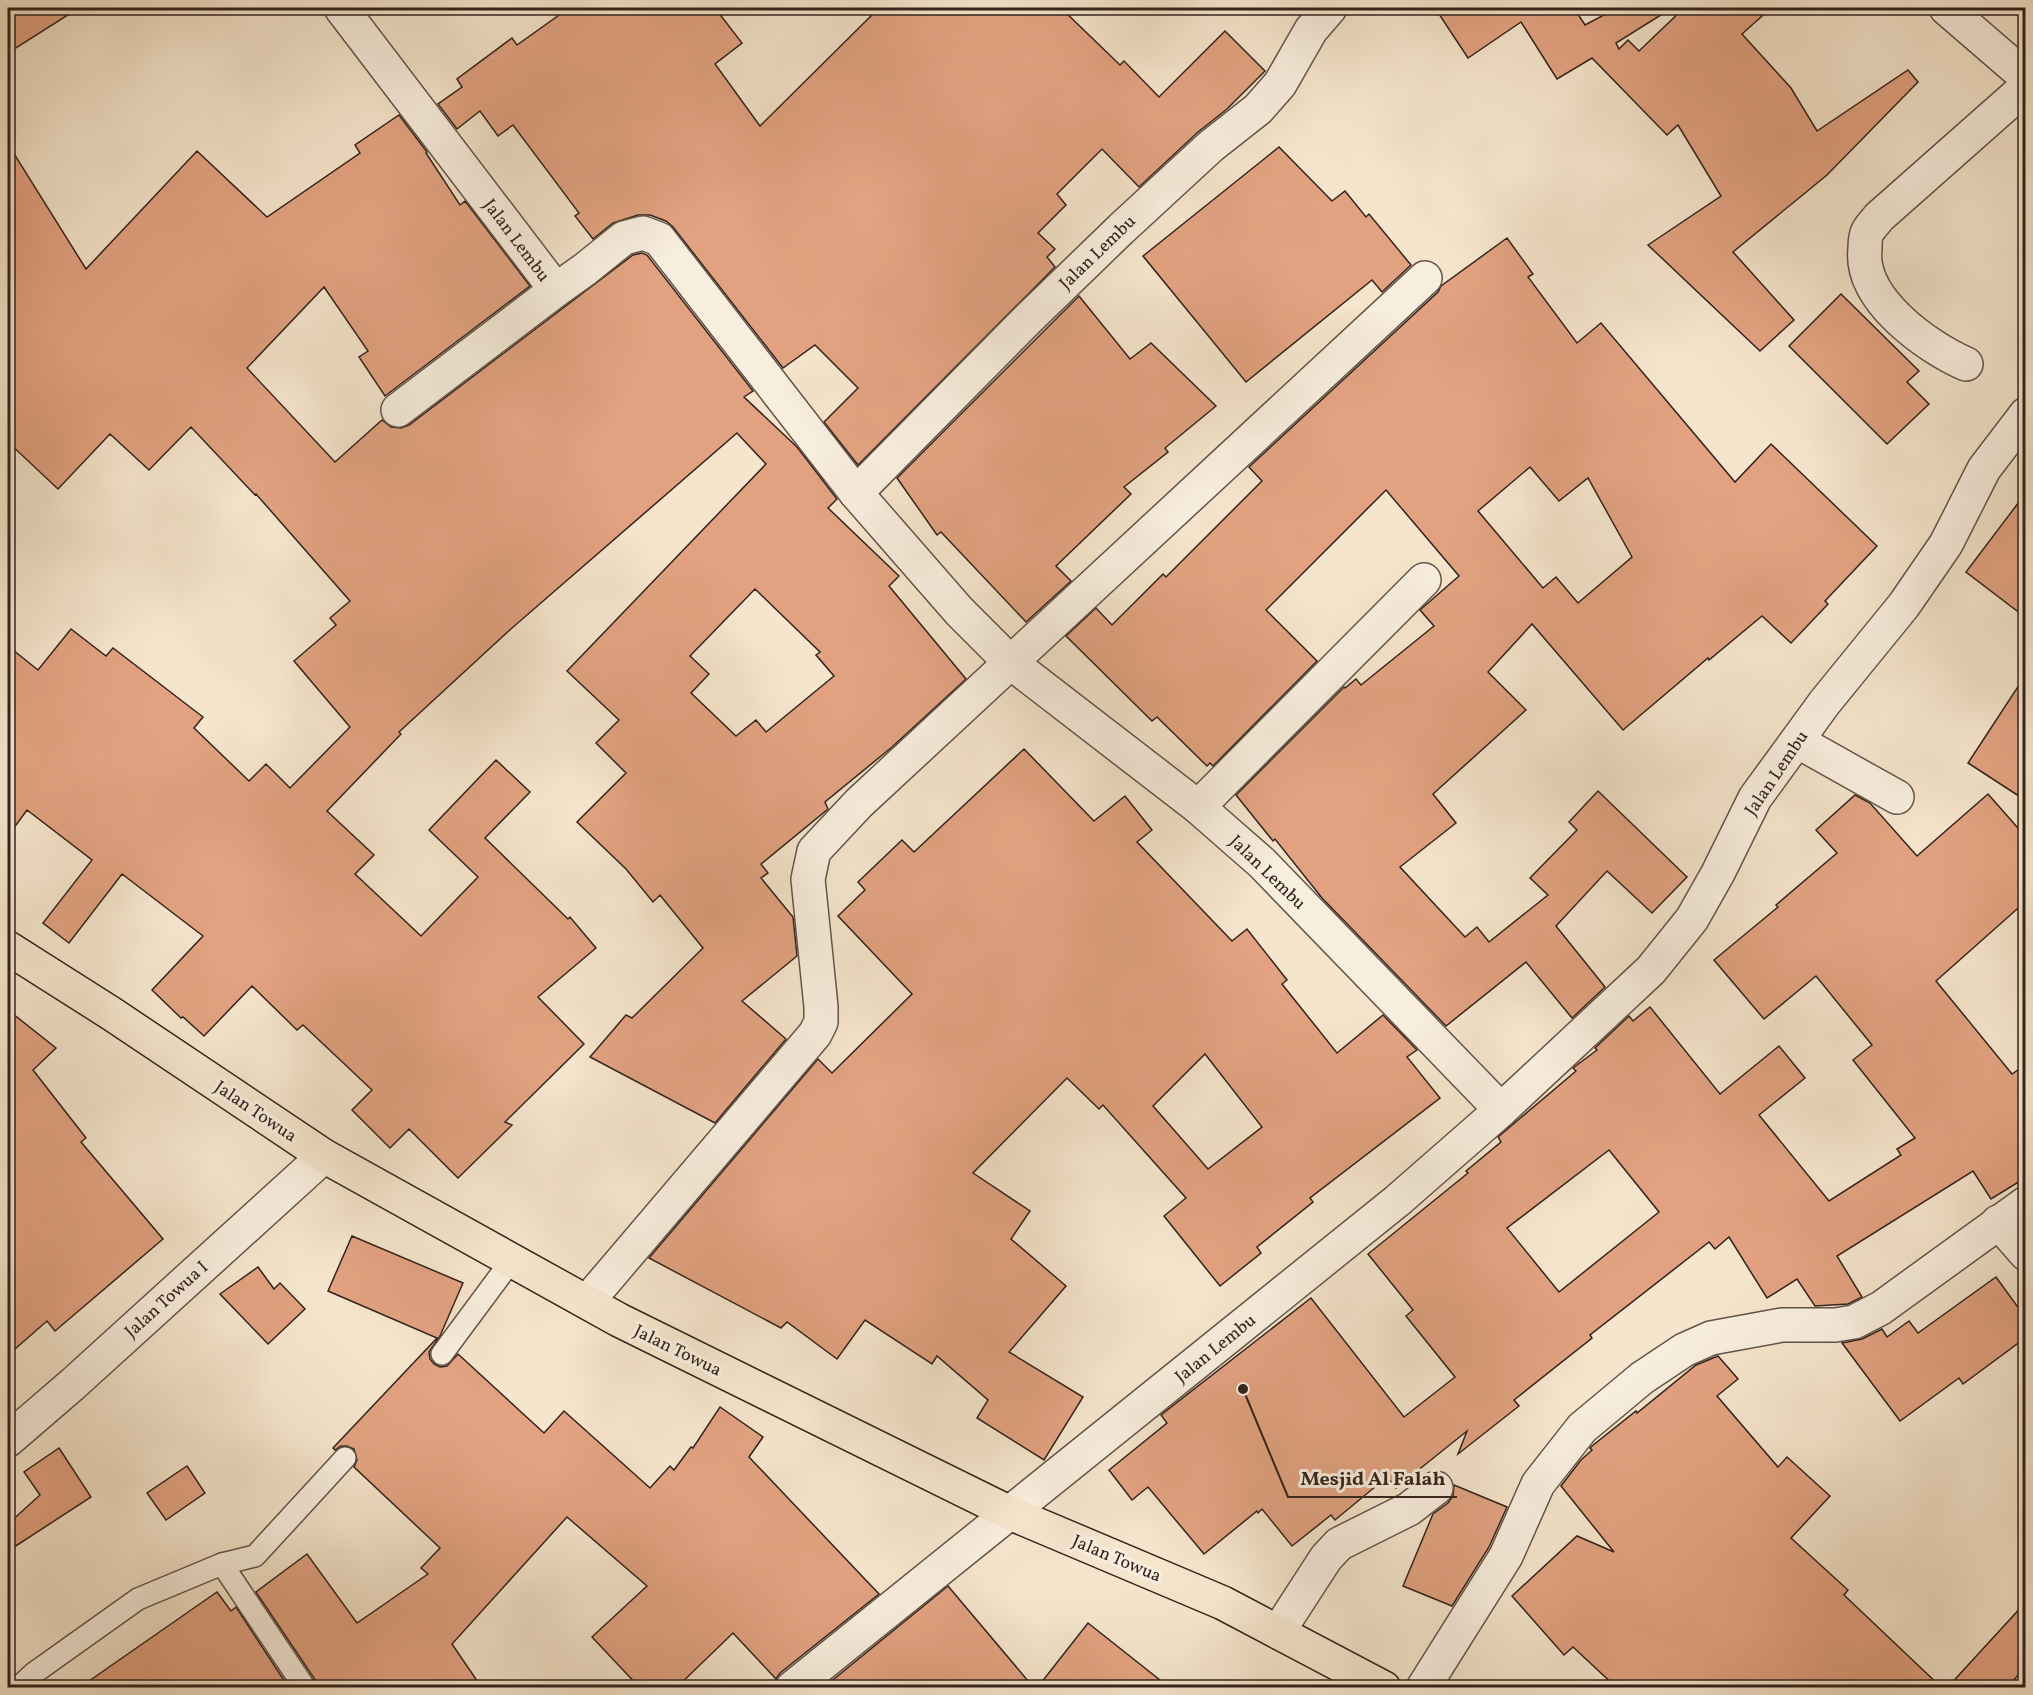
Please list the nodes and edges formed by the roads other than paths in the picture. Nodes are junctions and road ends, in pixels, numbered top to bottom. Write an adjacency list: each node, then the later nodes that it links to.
1 (341, 8): 7 (street, Jalan Lembu)
2 (1330, 8): 11 (street, Jalan Lembu)
3 (1946, 8): 4 (street)
4 (2025, 77)
5 (2025, 87): 8 (street)
6 (1425, 278): 13 (street)
7 (556, 290): 9 (street); 11 (street, Jalan Lembu)
8 (1966, 364)
9 (398, 410)
10 (2025, 414): 14 (street, Jalan Lembu)
11 (856, 493): 13 (street, Jalan Lembu)
12 (1424, 580): 16 (street)
13 (1010, 662): 16 (street, Jalan Lembu); 24 (street)
14 (1797, 741): 15 (street); 18 (street, Jalan Lembu)
15 (1897, 797)
16 (1198, 807): 18 (street, Jalan Lembu)
17 (8, 948): 19 (main road, Jalan Towua)
18 (1501, 1110): 29 (street, Jalan Lembu)
19 (324, 1156): 23 (main road, Jalan Towua); 26 (street, Jalan Towua I)
20 (2025, 1203): 21 (street)
21 (1998, 1222): 22 (street); 36 (street)
22 (2025, 1254)
23 (511, 1261): 24 (main road, Jalan Towua); 25 (lane)
24 (586, 1302): 29 (main road, Jalan Towua)
25 (442, 1354)
26 (8, 1440)
27 (345, 1458): 30 (lane)
28 (1436, 1488): 31 (street)
29 (1010, 1513): 31 (main road, Jalan Towua); 34 (street, Jalan Lembu)
30 (222, 1564): 32 (lane); 33 (lane)
31 (1278, 1632): 35 (main road, Jalan Towua)
32 (18, 1688)
33 (305, 1688)
34 (792, 1688)
35 (1384, 1688)
36 (1423, 1688)

